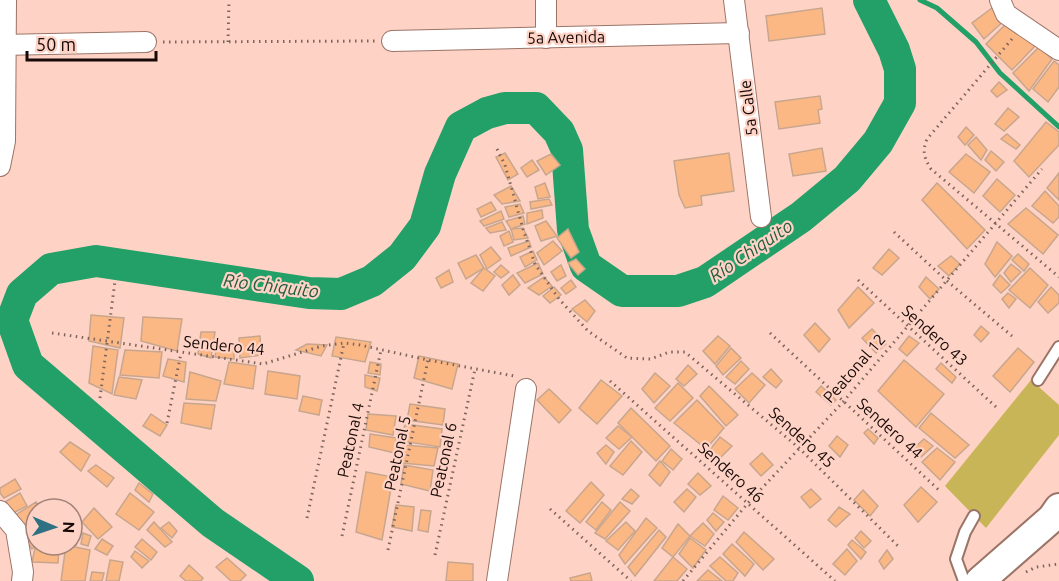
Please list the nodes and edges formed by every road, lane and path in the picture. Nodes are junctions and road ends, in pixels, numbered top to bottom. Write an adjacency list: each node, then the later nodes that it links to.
1 (6, 0): 12 (street)
2 (229, 0): 11 (path)
3 (546, 0): 8 (street)
4 (734, 0): 7 (street, 5a Calle)
5 (1000, 0): 6 (street)
6 (1023, 26): 13 (street); 18 (path)
7 (739, 33): 8 (street, 5a Avenida); 17 (street, 5a Calle)
8 (546, 38): 9 (street, 5a Avenida)
9 (392, 41): 11 (path)
10 (146, 42): 11 (path); 12 (street)
11 (228, 42)
12 (3, 45): 15 (street)
13 (1059, 50)
14 (497, 149): 42 (path, Sendero 45)
15 (0, 166)
16 (1041, 169): 18 (path, Peatonal 12)
17 (761, 217)
18 (996, 223): 20 (path); 23 (path, Peatonal 12)
19 (894, 232): 23 (path)
20 (1059, 277)
21 (858, 280): 24 (path, Sendero 43)
22 (115, 281): 28 (path)
23 (947, 281): 24 (path, Peatonal 12); 27 (path)
24 (907, 325): 39 (path, Peatonal 12); 40 (path, Sendero 43)
25 (52, 333): 28 (path, Sendero 44)
26 (770, 333): 39 (path, Sendero 44)
27 (1012, 336)
28 (107, 341): 32 (path, Sendero 44); 38 (path)
29 (344, 343): 31 (path, Sendero 44); 32 (path, Sendero 44); 49 (path)
30 (1059, 347): 35 (lane)
31 (381, 350): 33 (path, Sendero 44); 50 (path, Peatonal 4)
32 (181, 352): 41 (path)
33 (428, 360): 34 (path, Sendero 44); 52 (path, Peatonal 5)
34 (475, 369): 37 (path, Sendero 44); 53 (path, Peatonal 6)
35 (1038, 380)
36 (610, 381): 44 (path, Sendero 46)
37 (526, 389): 55 (street)
38 (100, 398)
39 (843, 402): 42 (path, Peatonal 12); 43 (path, Sendero 44)
40 (996, 407)
41 (167, 423)
42 (799, 448): 44 (path, Peatonal 12); 51 (path, Sendero 45)
43 (942, 492)
44 (748, 503): 57 (path, Peatonal 12); 58 (path, Sendero 46)
45 (1059, 508): 60 (street)
46 (550, 509): 56 (path)
47 (0, 511): 54 (street)
48 (974, 516): 59 (lane)
49 (307, 519)
50 (342, 536)
51 (898, 546)
52 (388, 550)
53 (435, 555)
54 (22, 581)
55 (497, 581)
56 (631, 581)
57 (683, 581)
58 (835, 581)
59 (964, 581)
60 (981, 581)

